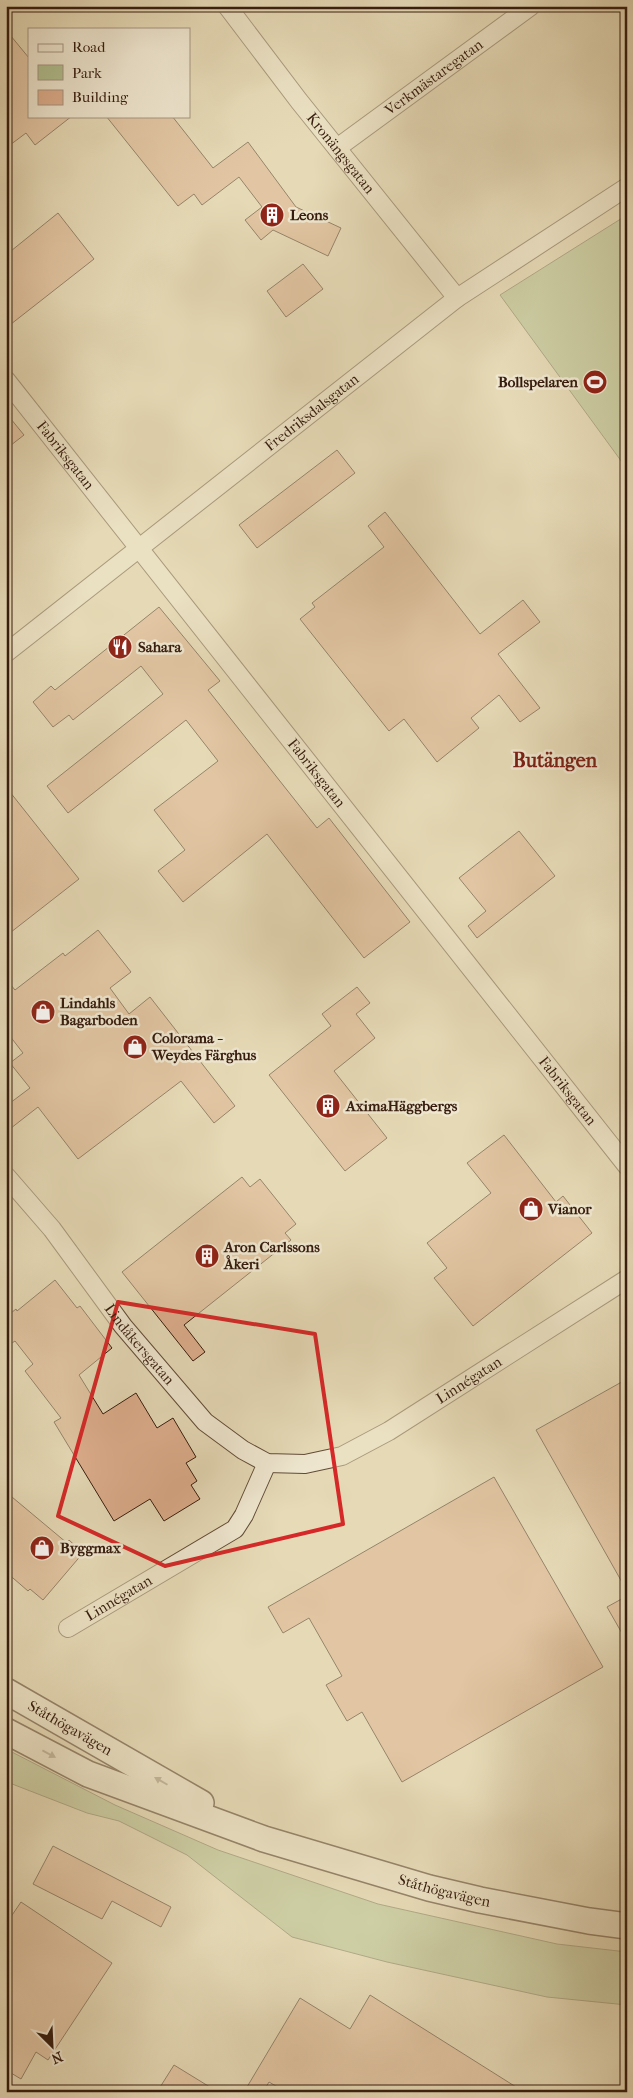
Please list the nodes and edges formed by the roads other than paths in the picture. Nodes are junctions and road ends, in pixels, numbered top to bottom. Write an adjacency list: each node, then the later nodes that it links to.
1 (227, 6): 3 (street, Kronängsgatan)
2 (531, 6): 3 (street, Verkmästaregatan)
3 (337, 148): 5 (street, Kronängsgatan)
4 (627, 187): 5 (street, Fredriksdalsgatan)
5 (457, 298): 7 (street, Fredriksdalsgatan)
6 (6, 380): 7 (street, Fabriksgatan)
7 (140, 548): 8 (street, Fredriksdalsgatan); 9 (street, Fabriksgatan)
8 (6, 653)
9 (627, 1166)
10 (6, 1176): 12 (street, Lindåkersgatan)
11 (627, 1279): 13 (street, Linnégatan)
12 (267, 1462): 13 (street, Lindåkersgatan); 14 (street, Linnégatan)
13 (305, 1464)
14 (68, 1628)
15 (6, 1691): 17 (main road, Ståthögavägen, one-way to 15)
16 (6, 1731): 17 (main road, Ståthögavägen, one-way to 17)
17 (264, 1839): 18 (main road, Ståthögavägen)
18 (627, 1926)

